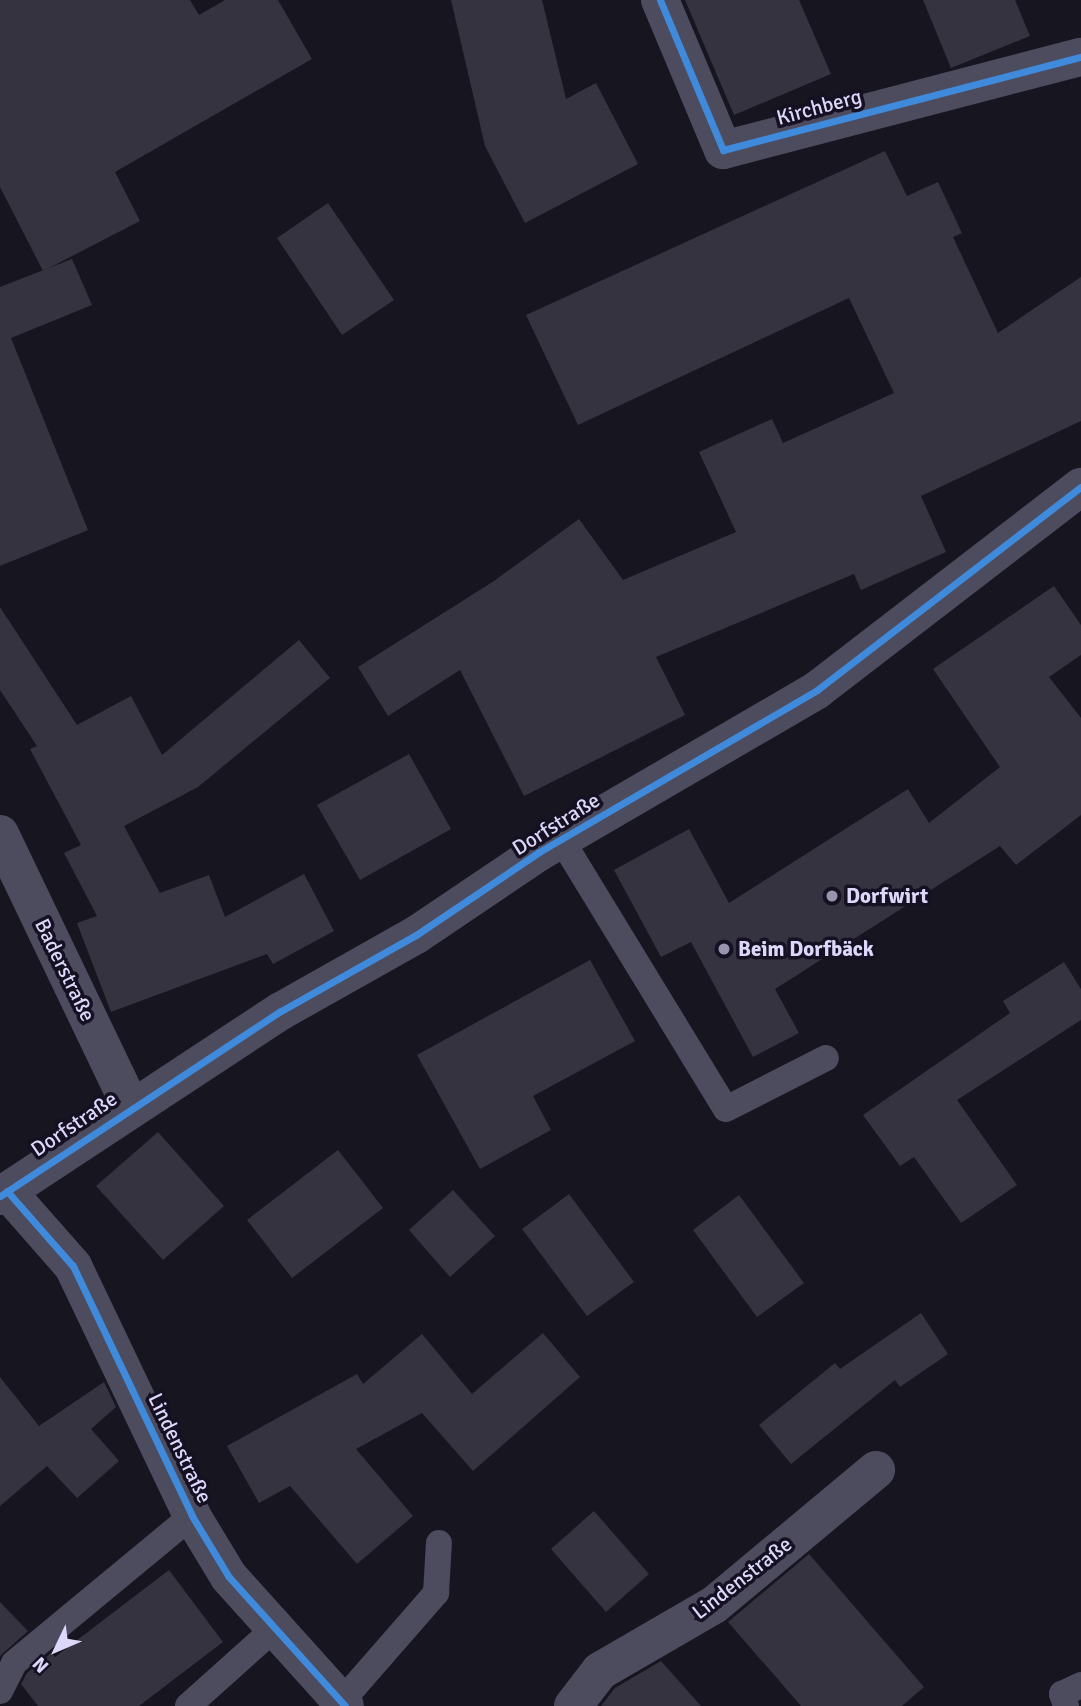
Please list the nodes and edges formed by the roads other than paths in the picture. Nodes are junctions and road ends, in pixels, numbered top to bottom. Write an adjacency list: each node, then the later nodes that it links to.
1 (660, 0): 2 (street, Kirchberg)
2 (1081, 57)
3 (1081, 487): 5 (street, Dorfstraße)
4 (0, 834): 7 (street, Baderstraße)
5 (561, 839): 6 (lane); 7 (street, Dorfstraße)
6 (825, 1058)
7 (131, 1107): 8 (street, Dorfstraße)
8 (4, 1193): 10 (street, Lindenstraße)
9 (876, 1469): 17 (street, Lindenstraße)
10 (192, 1516): 12 (street, Lindenstraße); 14 (lane)
11 (439, 1543): 15 (lane)
12 (275, 1628): 15 (street, Lindenstraße); 16 (lane)
13 (1081, 1685): 18 (lane)
14 (0, 1691)
15 (343, 1704)
16 (188, 1706)
17 (573, 1706)
18 (1066, 1706)

